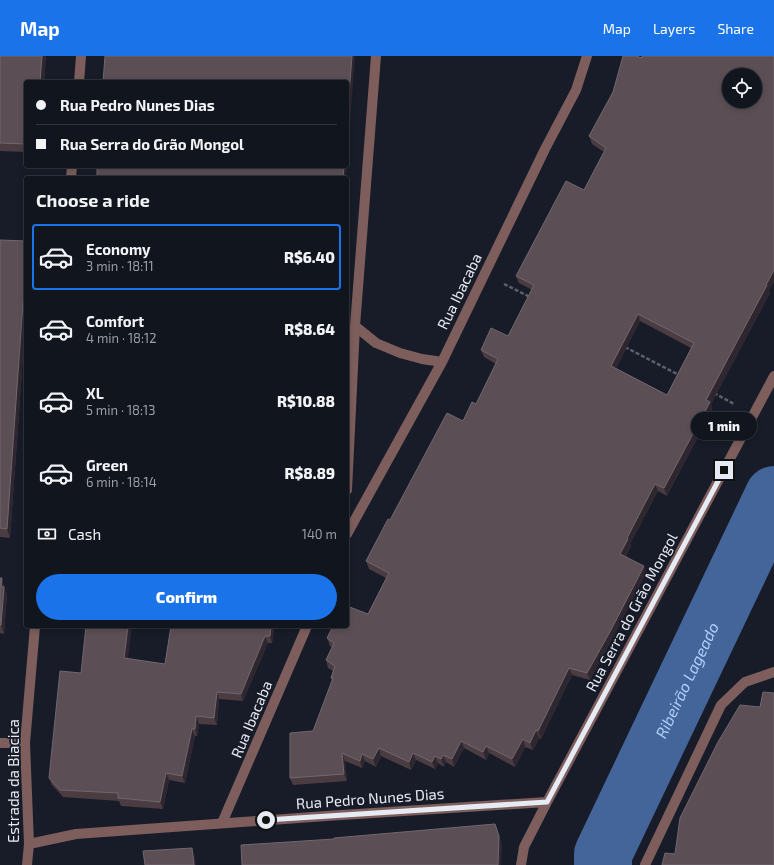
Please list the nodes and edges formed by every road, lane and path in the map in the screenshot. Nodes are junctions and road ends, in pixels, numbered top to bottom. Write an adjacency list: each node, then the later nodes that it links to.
1 (81, 56): 4 (street)
2 (376, 56): 7 (street)
3 (587, 56): 5 (street, Rua Ibacaba)
4 (79, 80)
5 (485, 273): 6 (path); 9 (street, Rua Ibacaba)
6 (534, 299)
7 (355, 326): 9 (street); 14 (street)
8 (619, 344): 11 (path)
9 (442, 362): 15 (street, Rua Ibacaba)
10 (774, 376): 13 (street, Rua Serra do Grão Mongol)
11 (683, 377)
12 (711, 392): 13 (path)
13 (754, 414): 21 (street, Rua Serra do Grão Mongol)
14 (349, 449)
15 (349, 530)
16 (35, 628): 20 (street, Estrada da Biacica)
17 (306, 628): 22 (street, Rua Ibacaba)
18 (774, 672): 26 (street)
19 (0, 743): 20 (street)
20 (25, 744): 23 (street, Estrada da Biacica)
21 (547, 802): 22 (street, Rua Pedro Nunes Dias); 25 (street, Rua Serra do Grão Mongol)
22 (222, 823): 23 (street, Rua Pedro Nunes Dias)
23 (29, 844): 24 (street, Estrada da Biacica)
24 (26, 865)
25 (521, 865)
26 (645, 865)

